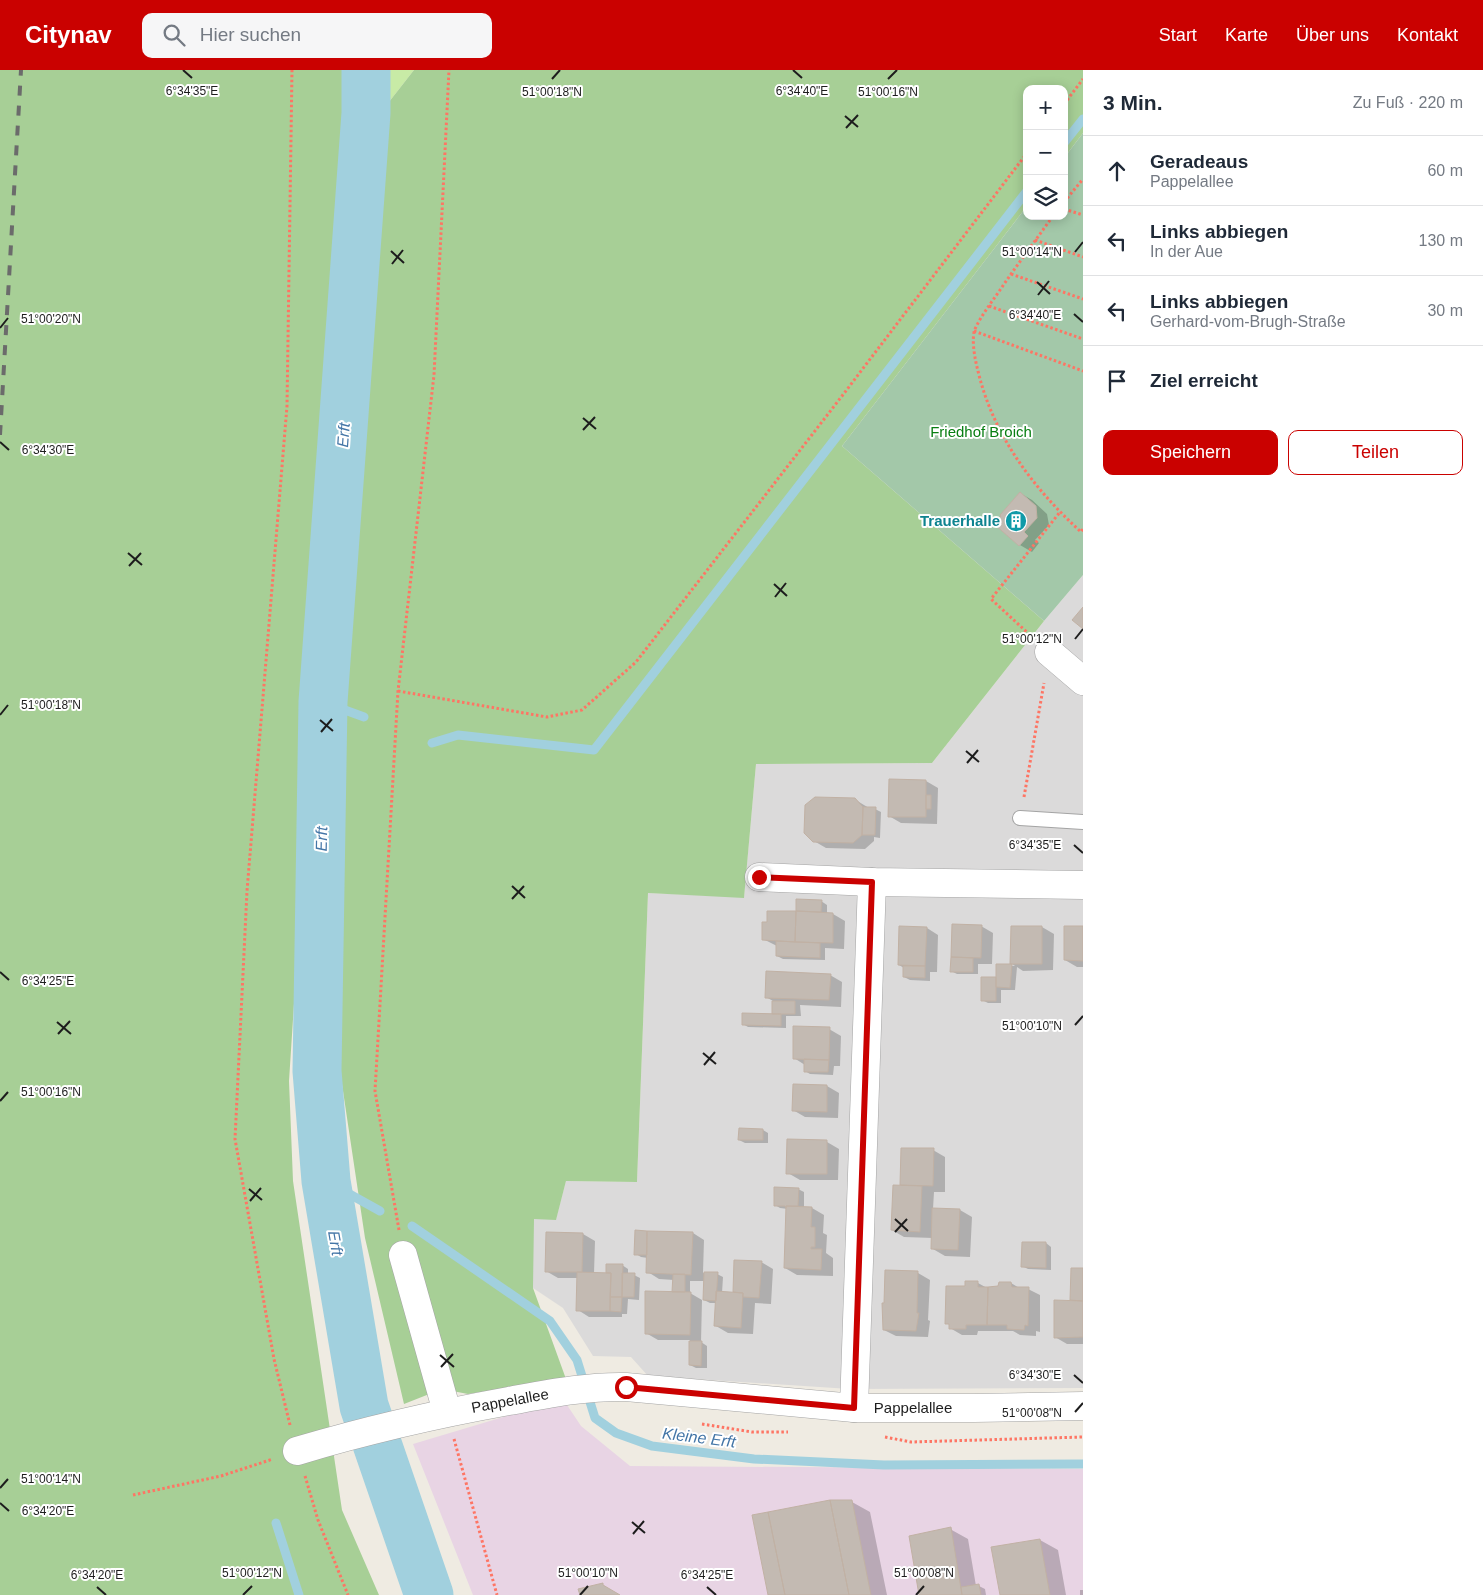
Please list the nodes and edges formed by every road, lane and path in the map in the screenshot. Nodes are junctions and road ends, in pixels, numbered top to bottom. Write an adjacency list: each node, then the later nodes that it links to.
1 (292, 70): 33 (path)
2 (449, 70): 23 (path)
3 (1083, 79): 4 (path)
4 (1068, 99)
5 (1023, 158): 23 (path)
6 (1083, 179): 7 (path)
7 (1068, 197)
8 (1068, 210): 9 (path)
9 (1083, 215)
10 (1050, 220): 11 (path)
11 (1035, 240): 12 (path); 13 (path)
12 (1083, 257)
13 (1011, 274): 14 (path); 15 (path)
14 (1083, 299)
15 (989, 306): 16 (path); 17 (path)
16 (974, 331): 18 (path); 19 (path)
17 (1083, 339)
18 (1083, 371)
19 (1060, 512): 20 (path); 21 (path)
20 (1083, 529)
21 (1049, 652): 22 (street); 24 (path)
22 (1083, 681)
23 (398, 691): 29 (path)
24 (1020, 818): 25 (lane)
25 (1083, 822)
26 (759, 877): 27 (street)
27 (872, 882): 28 (street); 31 (street)
28 (1083, 885)
29 (403, 1255): 32 (street)
30 (1083, 1406): 31 (street, Pappelallee)
31 (854, 1408): 32 (street, Pappelallee)
32 (447, 1412): 33 (street, Pappelallee); 36 (path)
33 (297, 1451): 34 (path); 35 (path)
34 (133, 1495)
35 (348, 1595)
36 (497, 1595)

